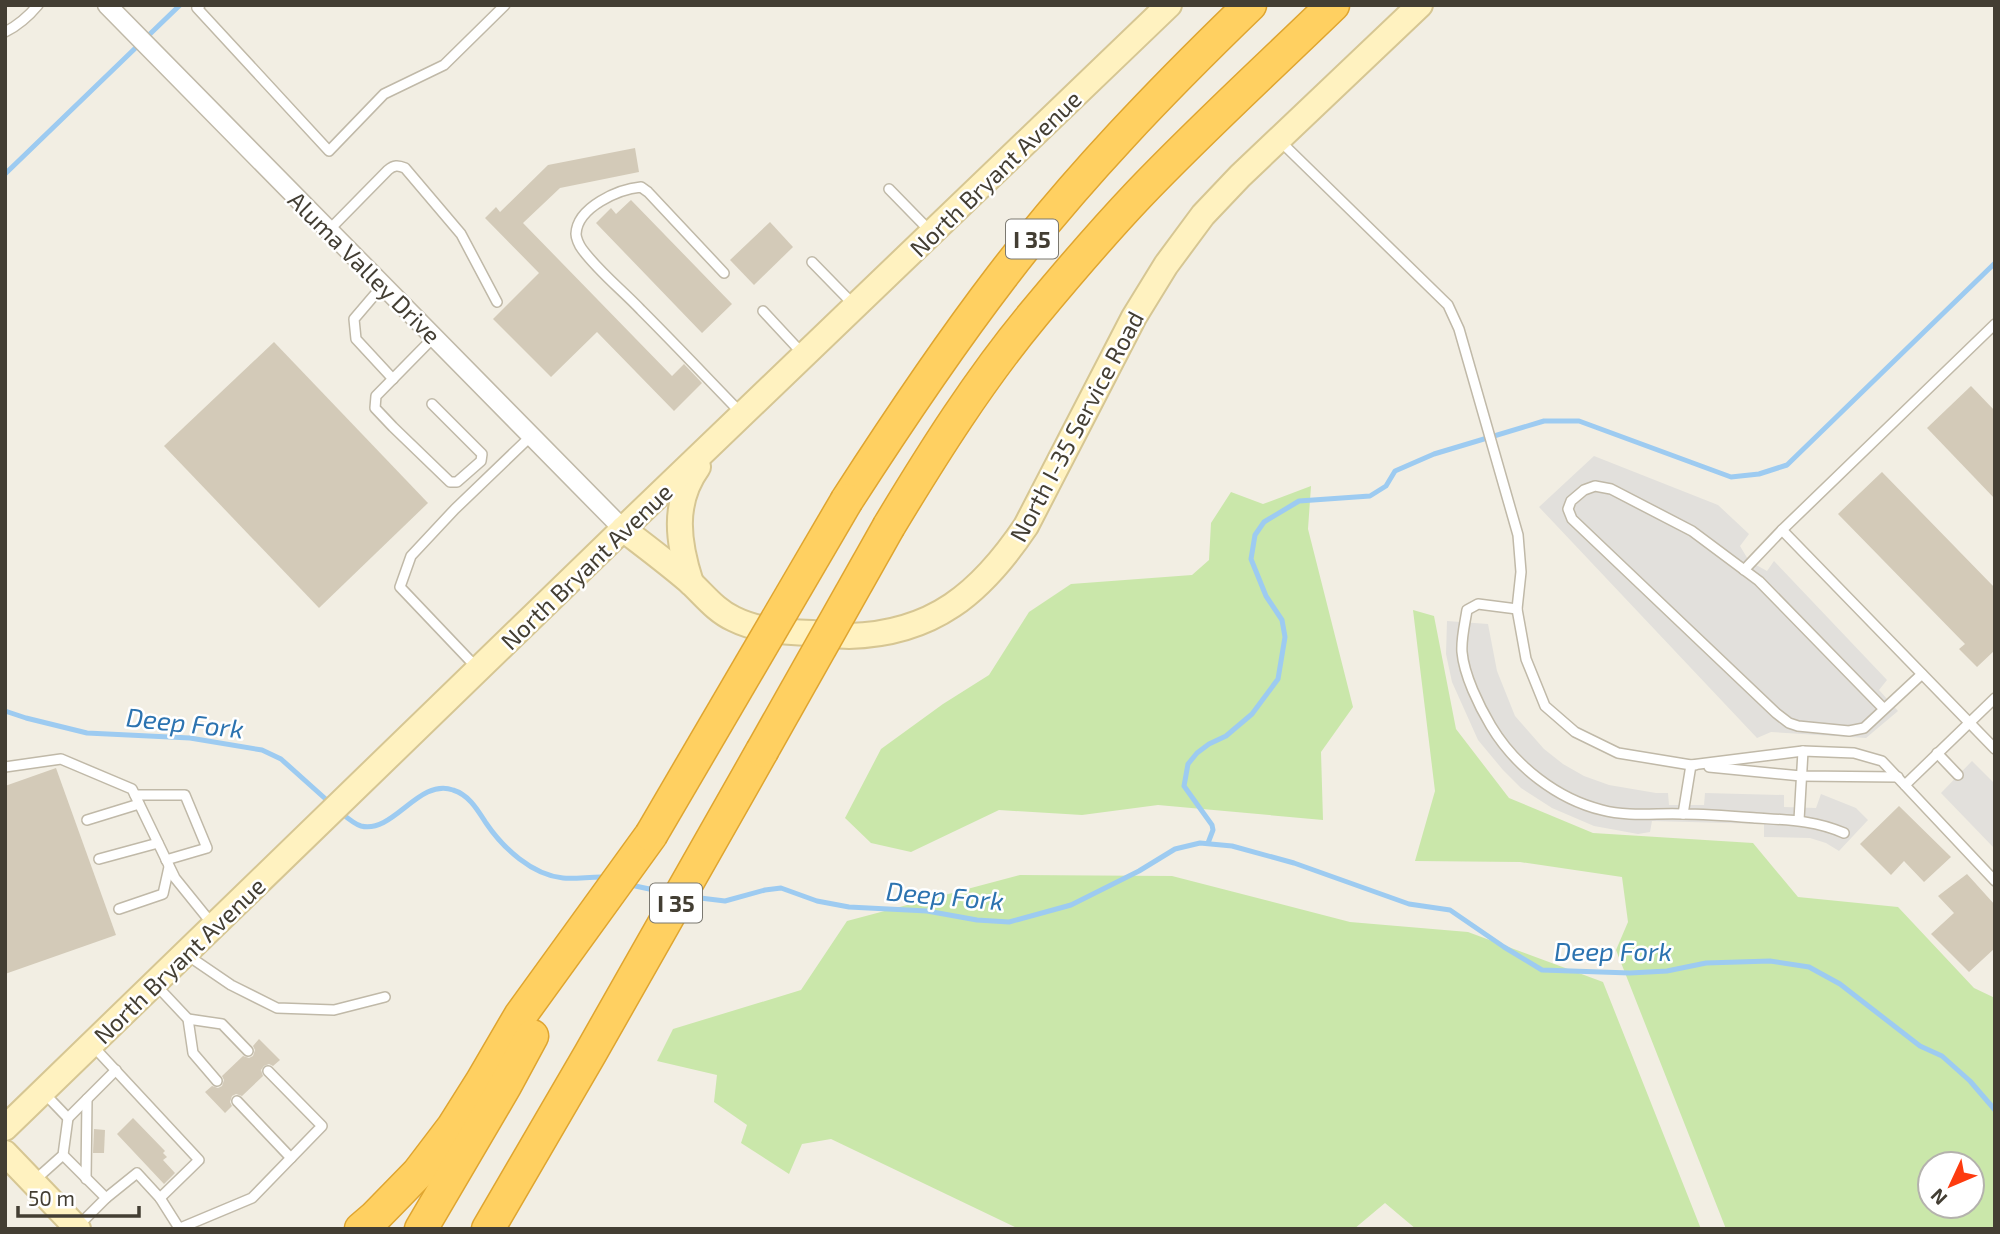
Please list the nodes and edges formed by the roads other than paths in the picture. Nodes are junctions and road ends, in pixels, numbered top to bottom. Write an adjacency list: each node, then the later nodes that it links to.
1 (38, 5): 9 (lane)
2 (107, 5): 12 (street, Aluma Valley Drive)
3 (200, 5): 4 (lane)
4 (505, 5)
5 (1169, 5): 13 (main road, North Bryant Avenue)
6 (1250, 5): 62 (highway, I 35, bridge)
7 (1333, 5): 84 (highway, I 35, bridge)
8 (1420, 5): 10 (main road, North I-35 Service Road)
9 (5, 32)
10 (1278, 140): 31 (main road, North I-35 Service Road); 32 (lane)
11 (889, 188): 13 (lane)
12 (328, 230): 16 (street, Aluma Valley Drive); 17 (lane)
13 (932, 233): 18 (main road, North Bryant Avenue)
14 (812, 262): 18 (lane)
15 (724, 273): 25 (lane)
16 (383, 285): 21 (street, Aluma Valley Drive); 23 (lane)
17 (497, 302)
18 (856, 306): 22 (main road, North Bryant Avenue)
19 (763, 311): 22 (lane)
20 (1995, 324): 29 (lane)
21 (434, 337): 23 (lane); 26 (street, Aluma Valley Drive)
22 (805, 356): 25 (main road, North Bryant Avenue)
23 (393, 379): 24 (lane)
24 (432, 404)
25 (743, 415): 27 (main road, North Bryant Avenue)
26 (531, 436): 28 (street, Aluma Valley Drive); 33 (lane)
27 (720, 437): 28 (main road, North Bryant Avenue); 31 (main road)
28 (623, 529): 31 (main road, North I-35 Service Road); 33 (main road, North Bryant Avenue)
29 (1782, 530): 30 (lane); 34 (lane)
30 (1744, 570): 36 (lane); 36 (lane)
31 (691, 583)
32 (1517, 609): 41 (lane); 48 (lane)
33 (479, 670): 57 (main road, North Bryant Avenue)
34 (1922, 674): 36 (lane); 37 (lane)
35 (1995, 698): 37 (lane)
36 (1884, 709)
37 (1969, 723): 38 (lane); 40 (lane)
38 (1995, 749)
39 (1803, 751): 41 (lane); 44 (lane); 45 (lane)
40 (1937, 753): 43 (lane); 46 (lane)
41 (1691, 765): 44 (lane); 48 (lane)
42 (5, 767): 47 (lane)
43 (1958, 775)
44 (1801, 776): 45 (lane); 50 (lane)
45 (1898, 777): 46 (lane)
46 (1905, 785): 55 (lane)
47 (137, 799): 49 (lane); 52 (lane); 54 (lane)
48 (1683, 814): 50 (lane)
49 (87, 820)
50 (1799, 820): 51 (lane)
51 (1844, 833)
52 (158, 843): 53 (lane); 54 (lane)
53 (99, 859)
54 (168, 864): 56 (lane); 57 (lane)
55 (1995, 881)
56 (119, 909)
57 (214, 927): 58 (main road, North Bryant Avenue)
58 (186, 954): 59 (main road, North Bryant Avenue); 60 (lane)
59 (154, 984): 61 (lane); 63 (main road, North Bryant Avenue)
60 (385, 997)
61 (188, 1019): 64 (lane); 67 (lane)
62 (529, 1021): 82 (highway); 83 (highway)
63 (92, 1045): 65 (lane); 68 (main road, North Bryant Avenue)
64 (248, 1051)
65 (116, 1070): 69 (lane); 79 (lane)
66 (268, 1071): 75 (lane)
67 (218, 1080)
68 (43, 1091): 71 (lane); 72 (main road, North Bryant Avenue)
69 (87, 1099): 71 (lane); 76 (lane)
70 (237, 1101): 75 (lane)
71 (68, 1118): 74 (lane)
72 (5, 1128)
73 (5, 1153): 77 (main road)
74 (63, 1155): 76 (lane); 77 (lane)
75 (291, 1157): 81 (lane)
76 (86, 1179): 78 (lane)
77 (33, 1181): 80 (main road)
78 (106, 1198): 79 (lane); 80 (lane)
79 (160, 1198): 81 (lane)
80 (77, 1228)
81 (179, 1228)
82 (361, 1229)
83 (421, 1229)
84 (488, 1229)

